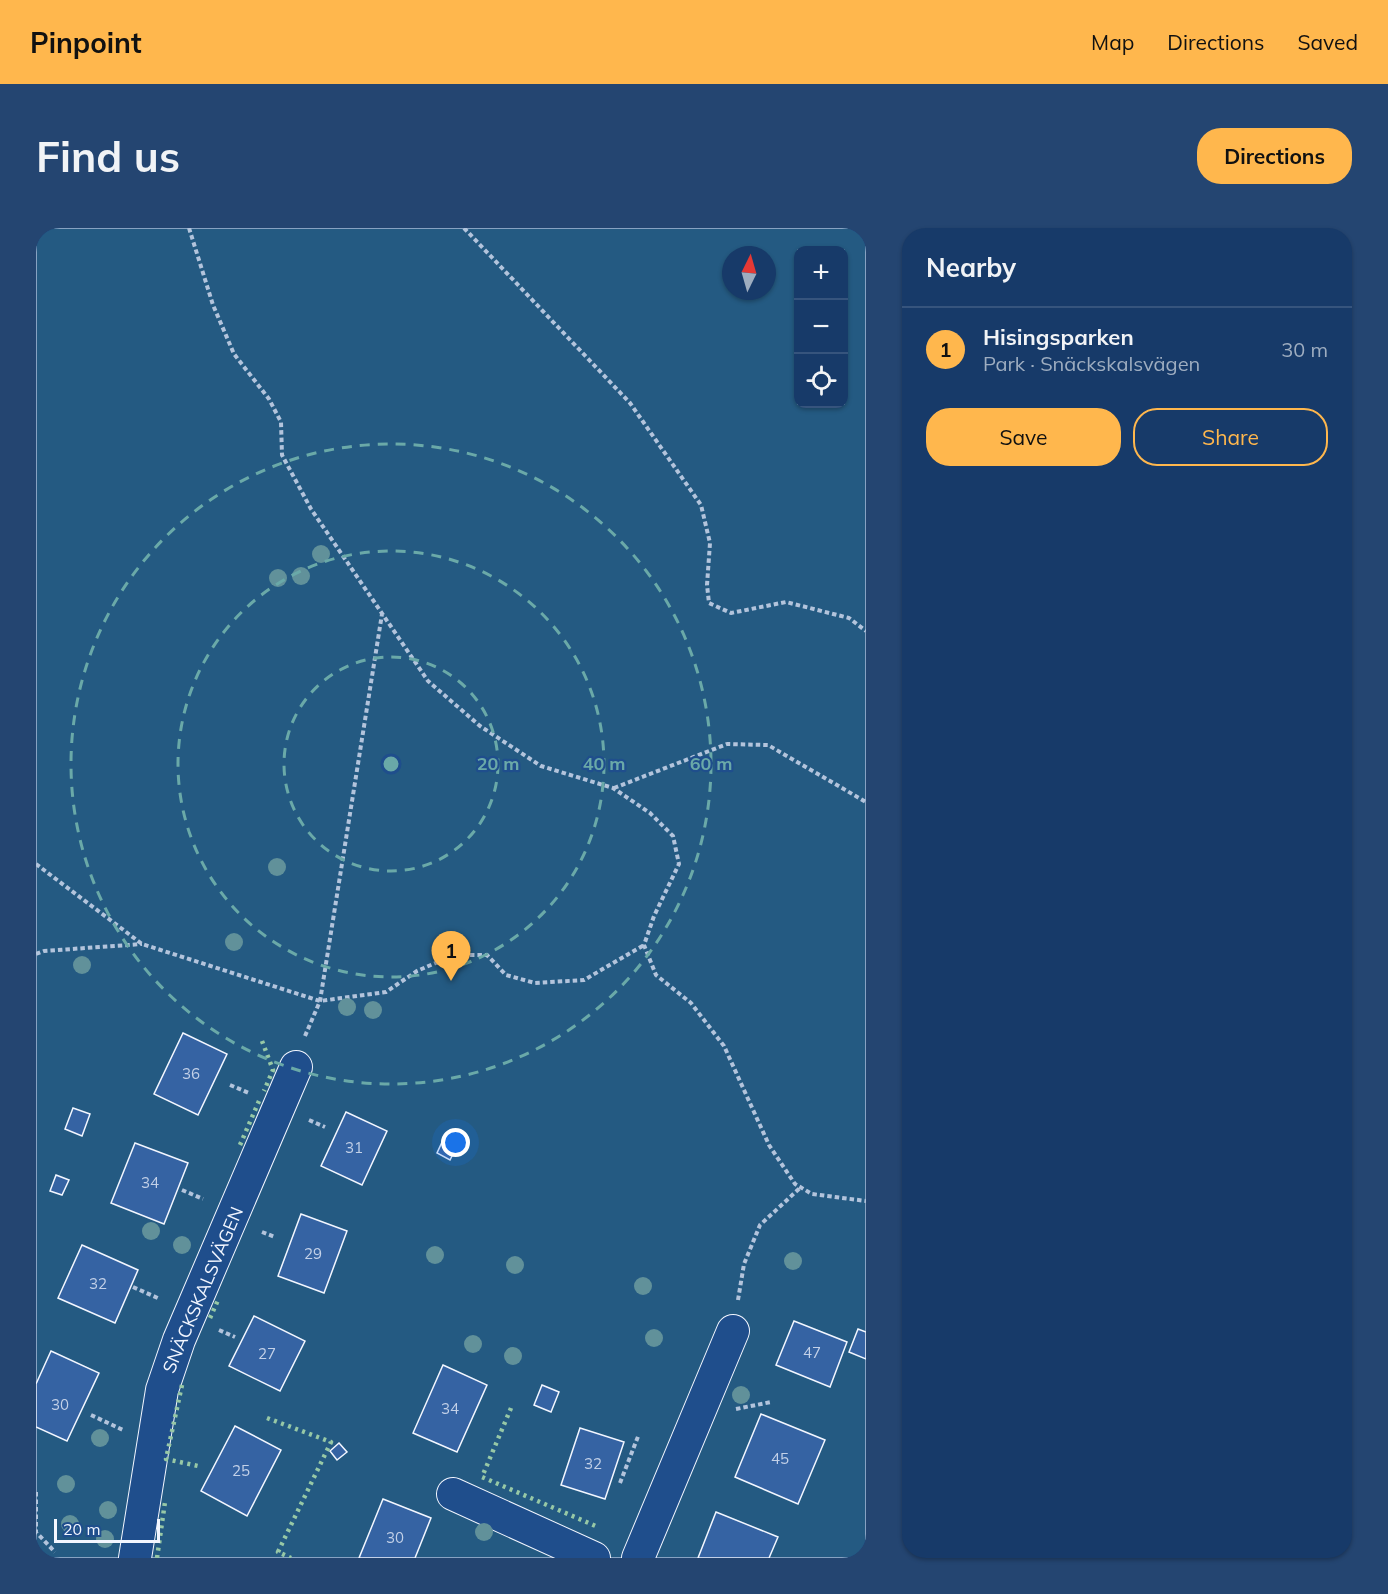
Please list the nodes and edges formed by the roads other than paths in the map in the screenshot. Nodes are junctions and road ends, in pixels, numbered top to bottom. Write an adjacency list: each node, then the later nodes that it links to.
1 (296, 1067): 4 (street, SNÄCKSKALSVÄGEN)
2 (733, 1331): 6 (street)
3 (453, 1494): 5 (street)
4 (135, 1558)
5 (594, 1558)
6 (638, 1558)

